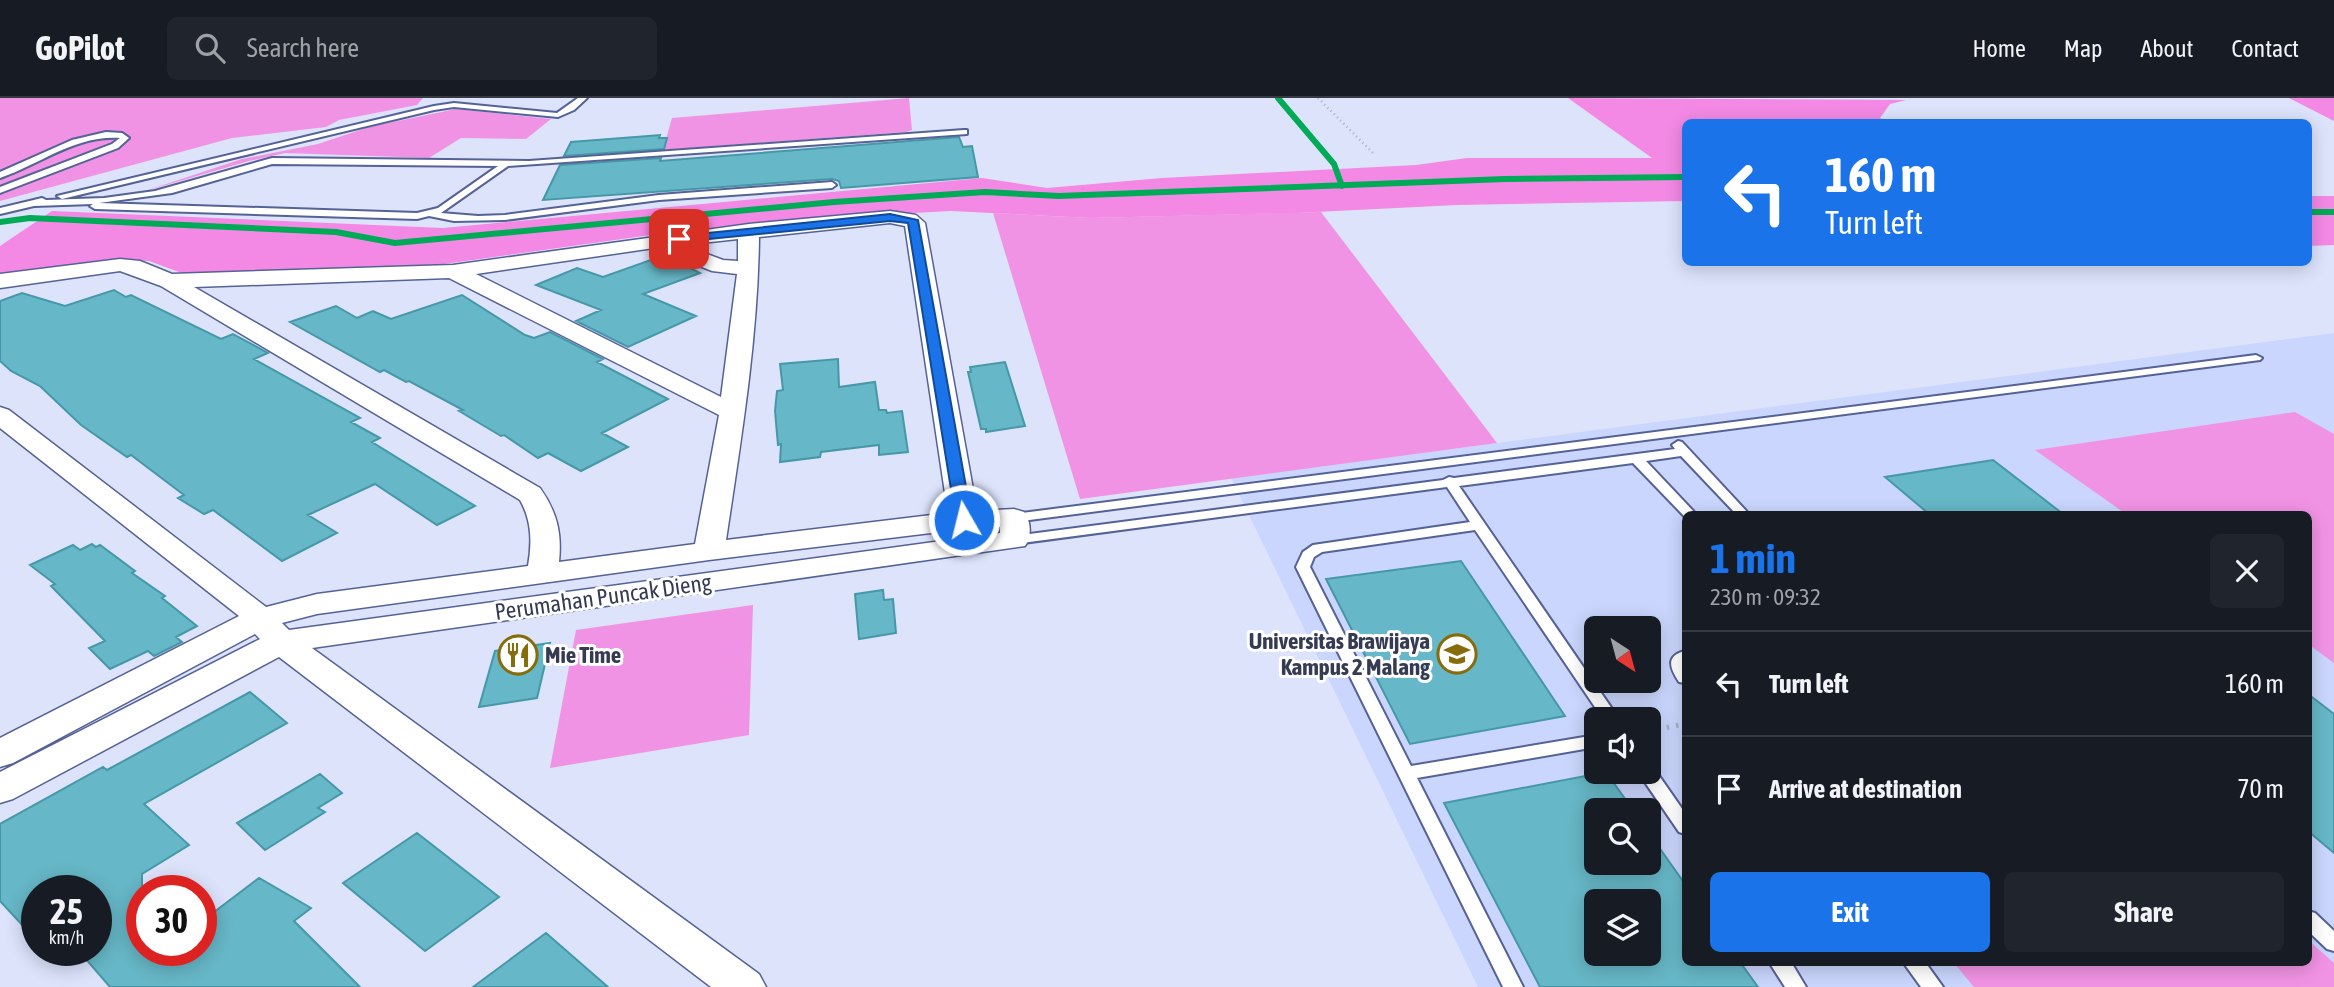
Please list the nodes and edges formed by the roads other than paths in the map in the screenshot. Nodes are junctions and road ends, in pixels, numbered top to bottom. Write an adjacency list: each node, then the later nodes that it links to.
1 (441, 98): 3 (lane)
2 (583, 98): 3 (lane)
3 (434, 108): 11 (lane)
4 (964, 132): 7 (lane)
5 (56, 149): 6 (lane); 6 (lane); 8 (lane)
6 (97, 153): 10 (lane)
7 (505, 165): 12 (lane); 14 (lane)
8 (0, 175)
9 (832, 185): 14 (lane)
10 (0, 190)
11 (35, 203): 12 (lane); 13 (lane)
12 (69, 203): 14 (lane)
13 (0, 211)
14 (432, 214)
15 (749, 230): 16 (street); 17 (street); 30 (street)
16 (655, 242): 17 (street); 18 (street)
17 (748, 269): 22 (street)
18 (453, 271): 20 (street); 22 (street)
19 (0, 281): 20 (street)
20 (169, 281): 34 (street)
21 (2256, 358): 24 (lane)
22 (732, 412): 33 (street)
23 (0, 415): 35 (street)
24 (1667, 434): 25 (lane); 32 (lane)
25 (1684, 452): 26 (lane); 29 (lane)
26 (1635, 457): 27 (lane); 28 (lane)
27 (1449, 481): 31 (lane); 32 (lane)
28 (1686, 511)
29 (1740, 511)
30 (964, 520): 32 (street); 33 (street)
31 (1478, 525): 36 (lane); 39 (lane)
32 (1015, 529): 35 (street, Perumahan Puncak Dieng)
33 (709, 551): 34 (street)
34 (542, 573): 35 (street)
35 (270, 631): 38 (street); 41 (street, Perumahan Puncak Dieng); 47 (street)
36 (1603, 707)
37 (1584, 743): 39 (lane)
38 (0, 754)
39 (1406, 773): 48 (lane)
40 (1655, 784): 42 (lane)
41 (0, 789)
42 (1682, 823)
43 (2312, 923): 44 (lane)
44 (2334, 943)
45 (1782, 966): 49 (lane)
46 (1916, 966): 50 (lane)
47 (744, 987)
48 (1513, 987)
49 (1796, 987)
50 (1933, 987)

